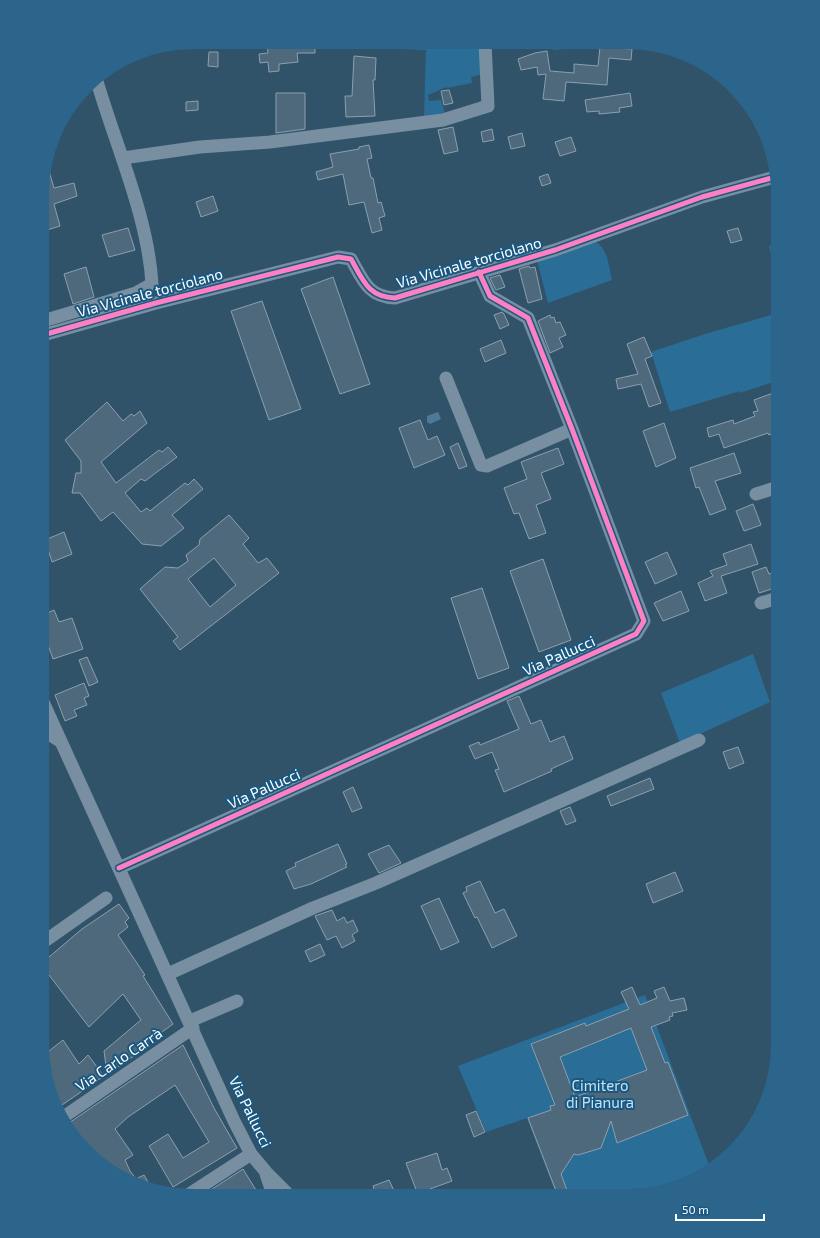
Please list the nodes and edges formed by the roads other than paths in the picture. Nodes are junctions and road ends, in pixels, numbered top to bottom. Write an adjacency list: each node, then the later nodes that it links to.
1 (485, 49): 3 (street)
2 (98, 85): 3 (street)
3 (123, 158): 6 (street)
4 (770, 179): 5 (street, Via Vicinale torciolano)
5 (479, 272): 7 (street, Via Vicinale torciolano); 11 (street, Via Pallucci)
6 (152, 284): 7 (street); 8 (street)
7 (156, 302): 9 (street, Via Vicinale torciolano)
8 (49, 319)
9 (49, 333)
10 (446, 378): 11 (street)
11 (572, 429): 20 (street, Via Pallucci)
12 (771, 489): 13 (street)
13 (756, 494)
14 (771, 600): 15 (street)
15 (761, 603)
16 (49, 717): 19 (street, Via Pallucci)
17 (49, 734): 19 (street)
18 (700, 740): 23 (street)
19 (60, 741): 20 (street, Via Pallucci)
20 (118, 868): 23 (street, Via Pallucci)
21 (106, 898): 22 (street)
22 (49, 938)
23 (168, 974): 25 (street, Via Pallucci)
24 (237, 1001): 25 (street, Via Carlo Carrà)
25 (191, 1025): 26 (street, Via Carlo Carrà); 27 (street, Via Pallucci)
26 (67, 1114)
27 (251, 1154): 28 (street, Via Pallucci); 29 (street)
28 (266, 1172): 30 (street, Via Pallucci); 31 (street, Via Pallucci)
29 (197, 1189)
30 (271, 1189)
31 (283, 1189)

